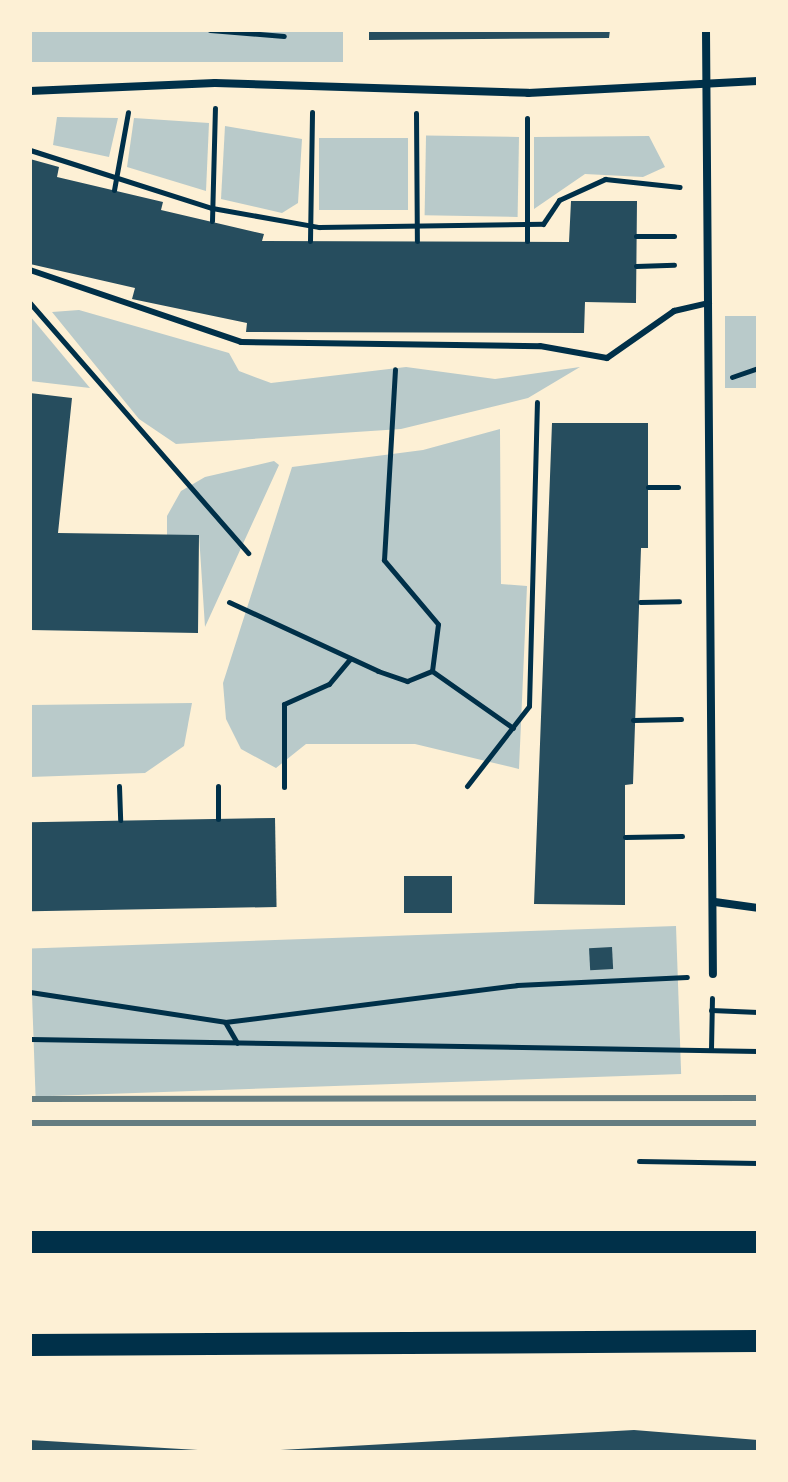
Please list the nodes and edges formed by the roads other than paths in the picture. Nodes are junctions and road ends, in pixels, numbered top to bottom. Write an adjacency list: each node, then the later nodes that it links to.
1 (706, 30): 3 (street)
2 (758, 81): 3 (street)
3 (707, 86): 4 (street); 6 (street)
4 (30, 91)
5 (30, 270): 6 (lane)
6 (709, 303): 7 (street)
7 (715, 902): 8 (street); 9 (street)
8 (758, 908)
9 (713, 974)
10 (30, 1242): 11 (highway)
11 (758, 1242)
12 (758, 1341): 13 (highway)
13 (30, 1345)

